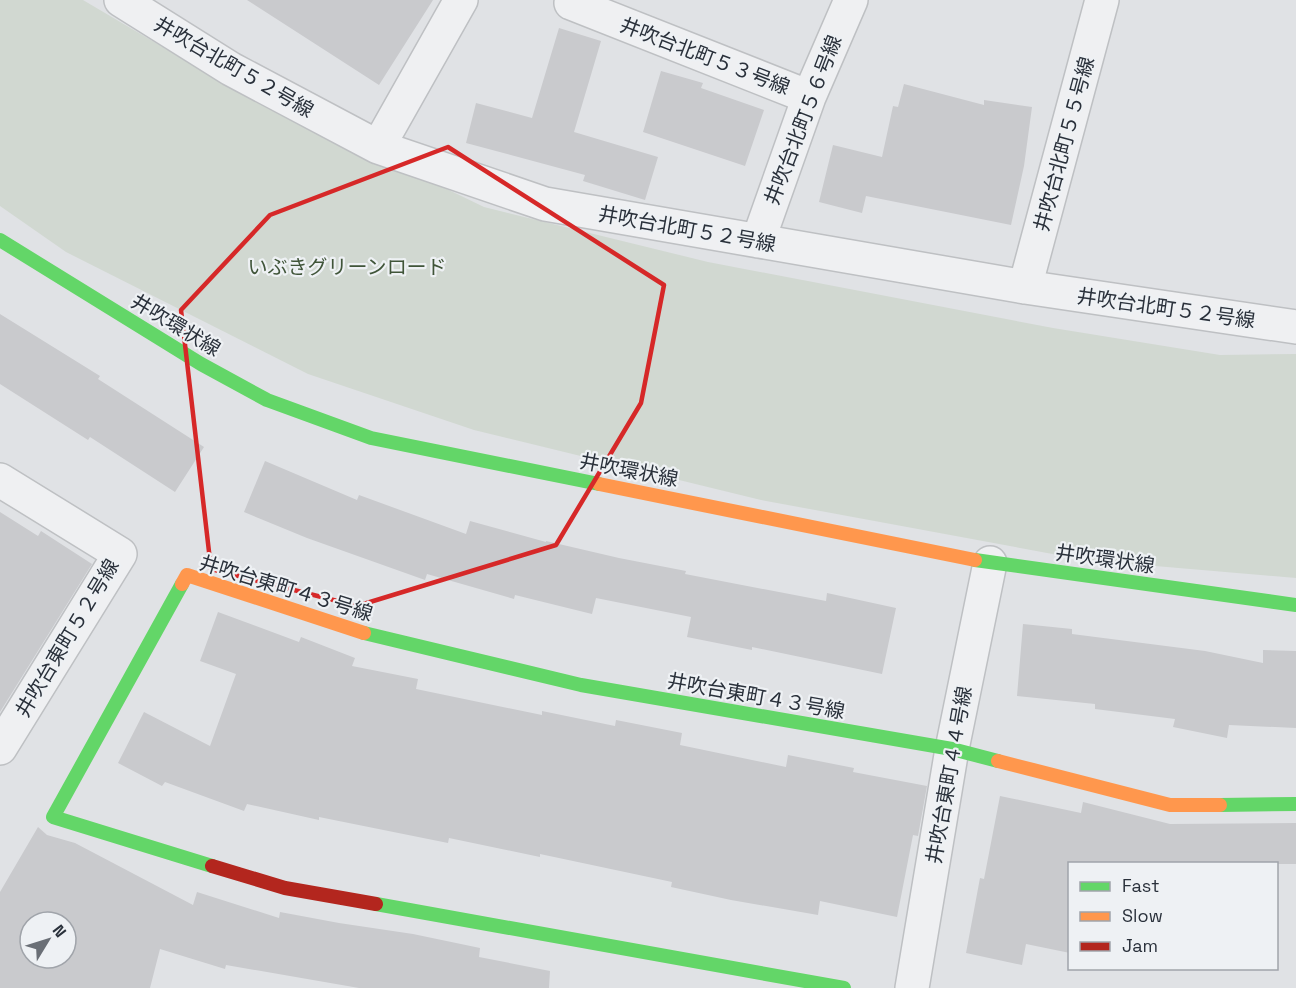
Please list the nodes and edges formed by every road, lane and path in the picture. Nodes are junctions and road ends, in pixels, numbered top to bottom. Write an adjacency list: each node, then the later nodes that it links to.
1 (121, 0): 7 (street, 井吹台北町５２号線)
2 (461, 0): 7 (street)
3 (573, 0): 6 (street, 井吹台北町５３号線)
4 (851, 0): 6 (street, 井吹台北町５６号線)
5 (1102, 0): 10 (street, 井吹台北町５５号線)
6 (809, 97): 9 (street, 井吹台北町５６号線)
7 (378, 147): 9 (street, 井吹台北町５２号線)
8 (0, 240): 13 (street, 井吹環状線)
9 (758, 241): 10 (street, 井吹台北町５２号線)
10 (1025, 287): 11 (street, 井吹台北町５２号線)
11 (1296, 327)
12 (0, 480): 15 (street, 井吹台東町５２号線)
13 (990, 563): 14 (street, 井吹環状線); 16 (street, 井吹台東町４４号線)
14 (1296, 605)
15 (0, 748)
16 (952, 749): 17 (street, 井吹台東町４３号線); 18 (street, 井吹台東町４３号線); 19 (street, 井吹台東町４４号線)
17 (1296, 804)
18 (844, 988)
19 (912, 988)

